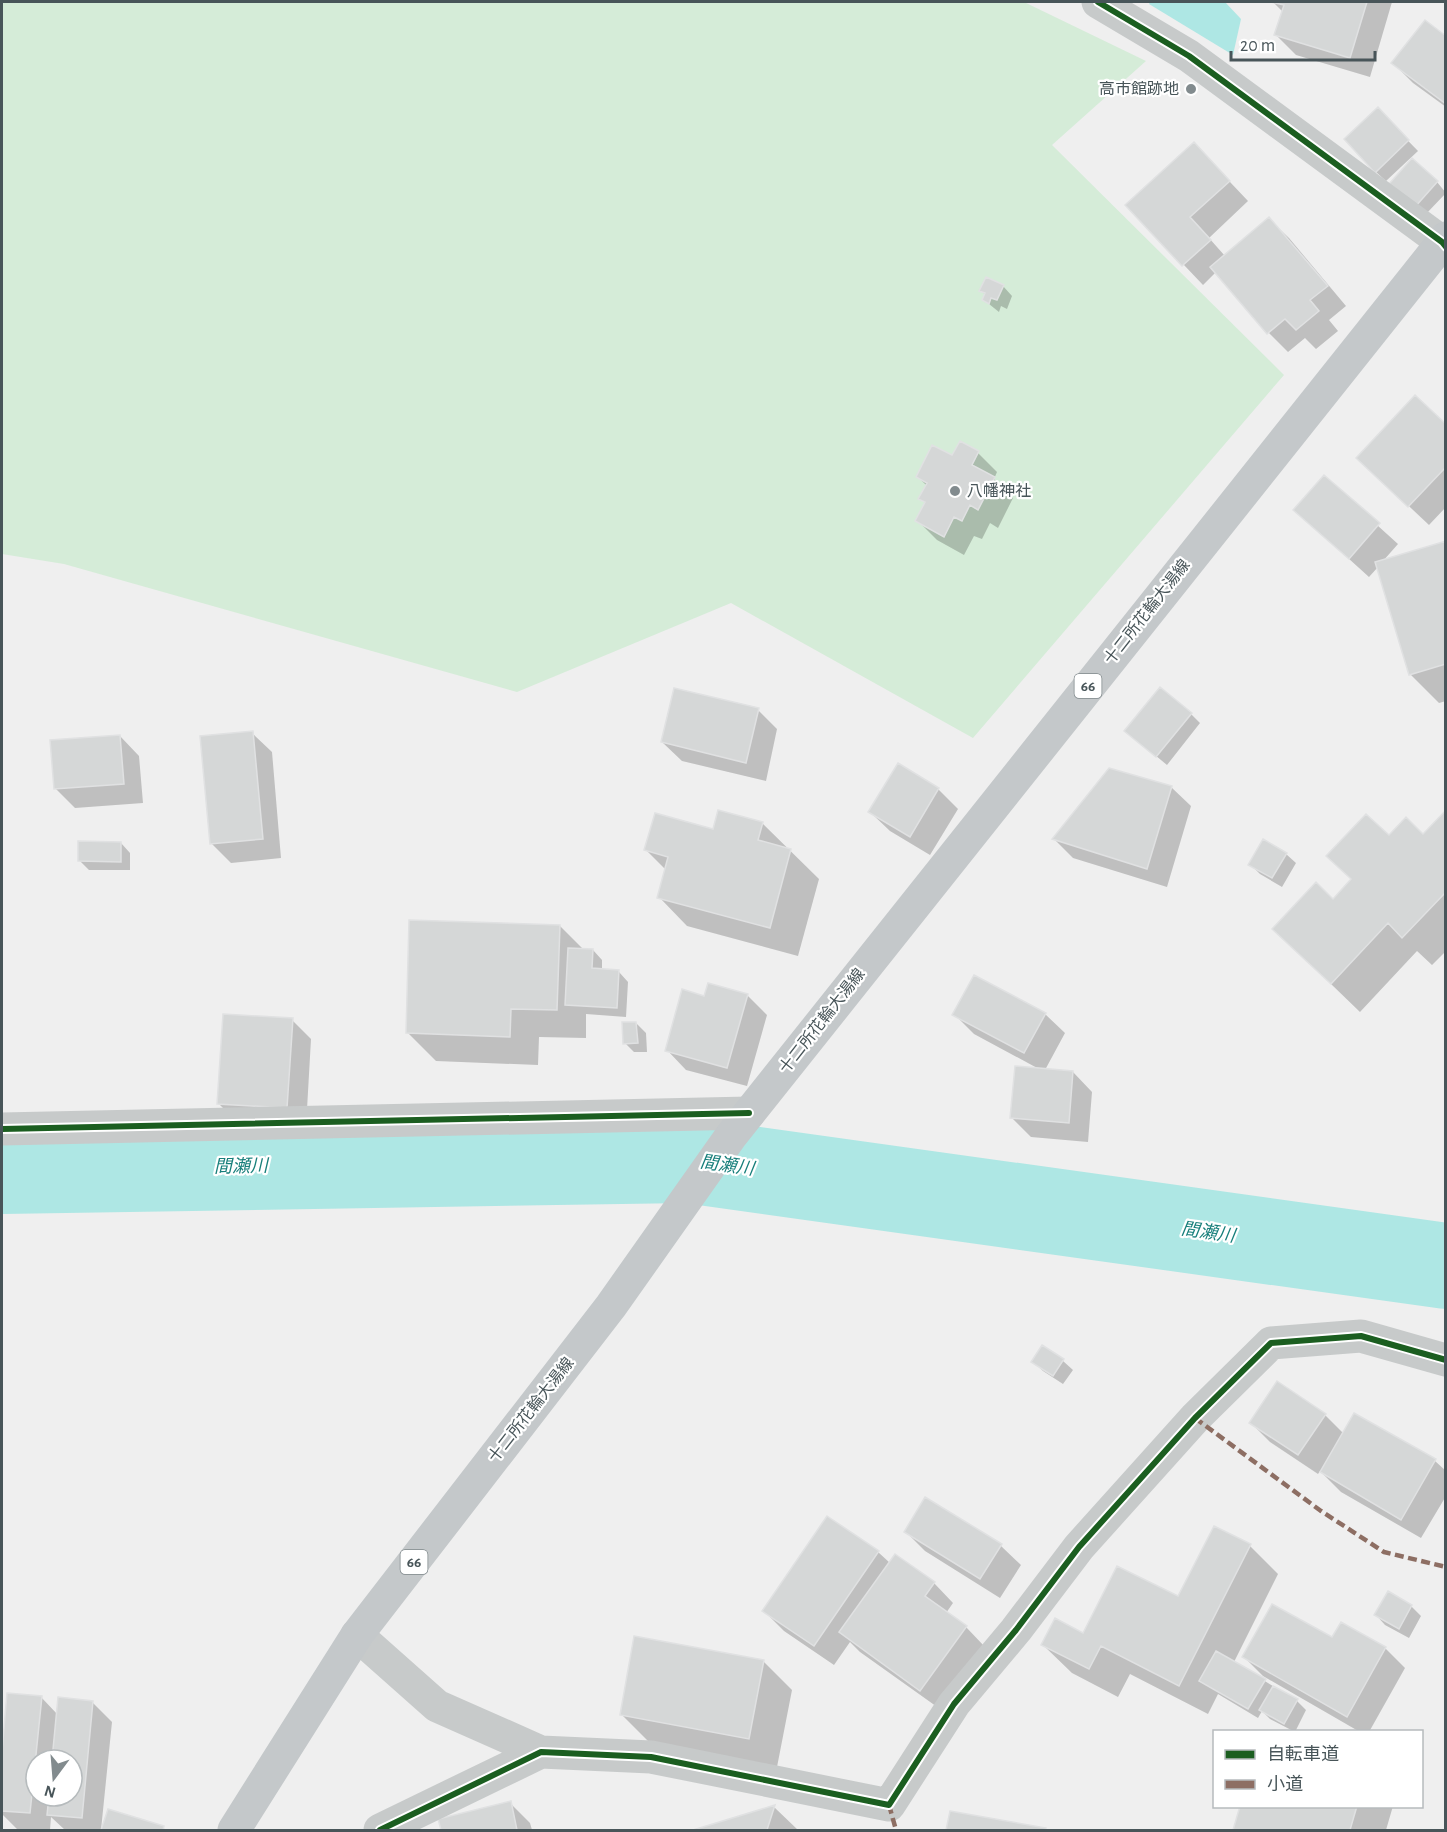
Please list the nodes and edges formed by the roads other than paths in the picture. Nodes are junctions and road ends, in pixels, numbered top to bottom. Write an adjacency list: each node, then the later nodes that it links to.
1 (1098, 2): 2 (street)
2 (1444, 242): 3 (main road, 十二所花輪大湯線 / 66)
3 (740, 1124): 4 (street); 6 (main road, 十二所花輪大湯線 / 66)
4 (2, 1129)
5 (1446, 1360): 8 (street)
6 (357, 1635): 7 (street); 9 (main road, 十二所花輪大湯線 / 66)
7 (541, 1752): 8 (street); 10 (street)
8 (887, 1818)
9 (234, 1830)
10 (380, 1830)

